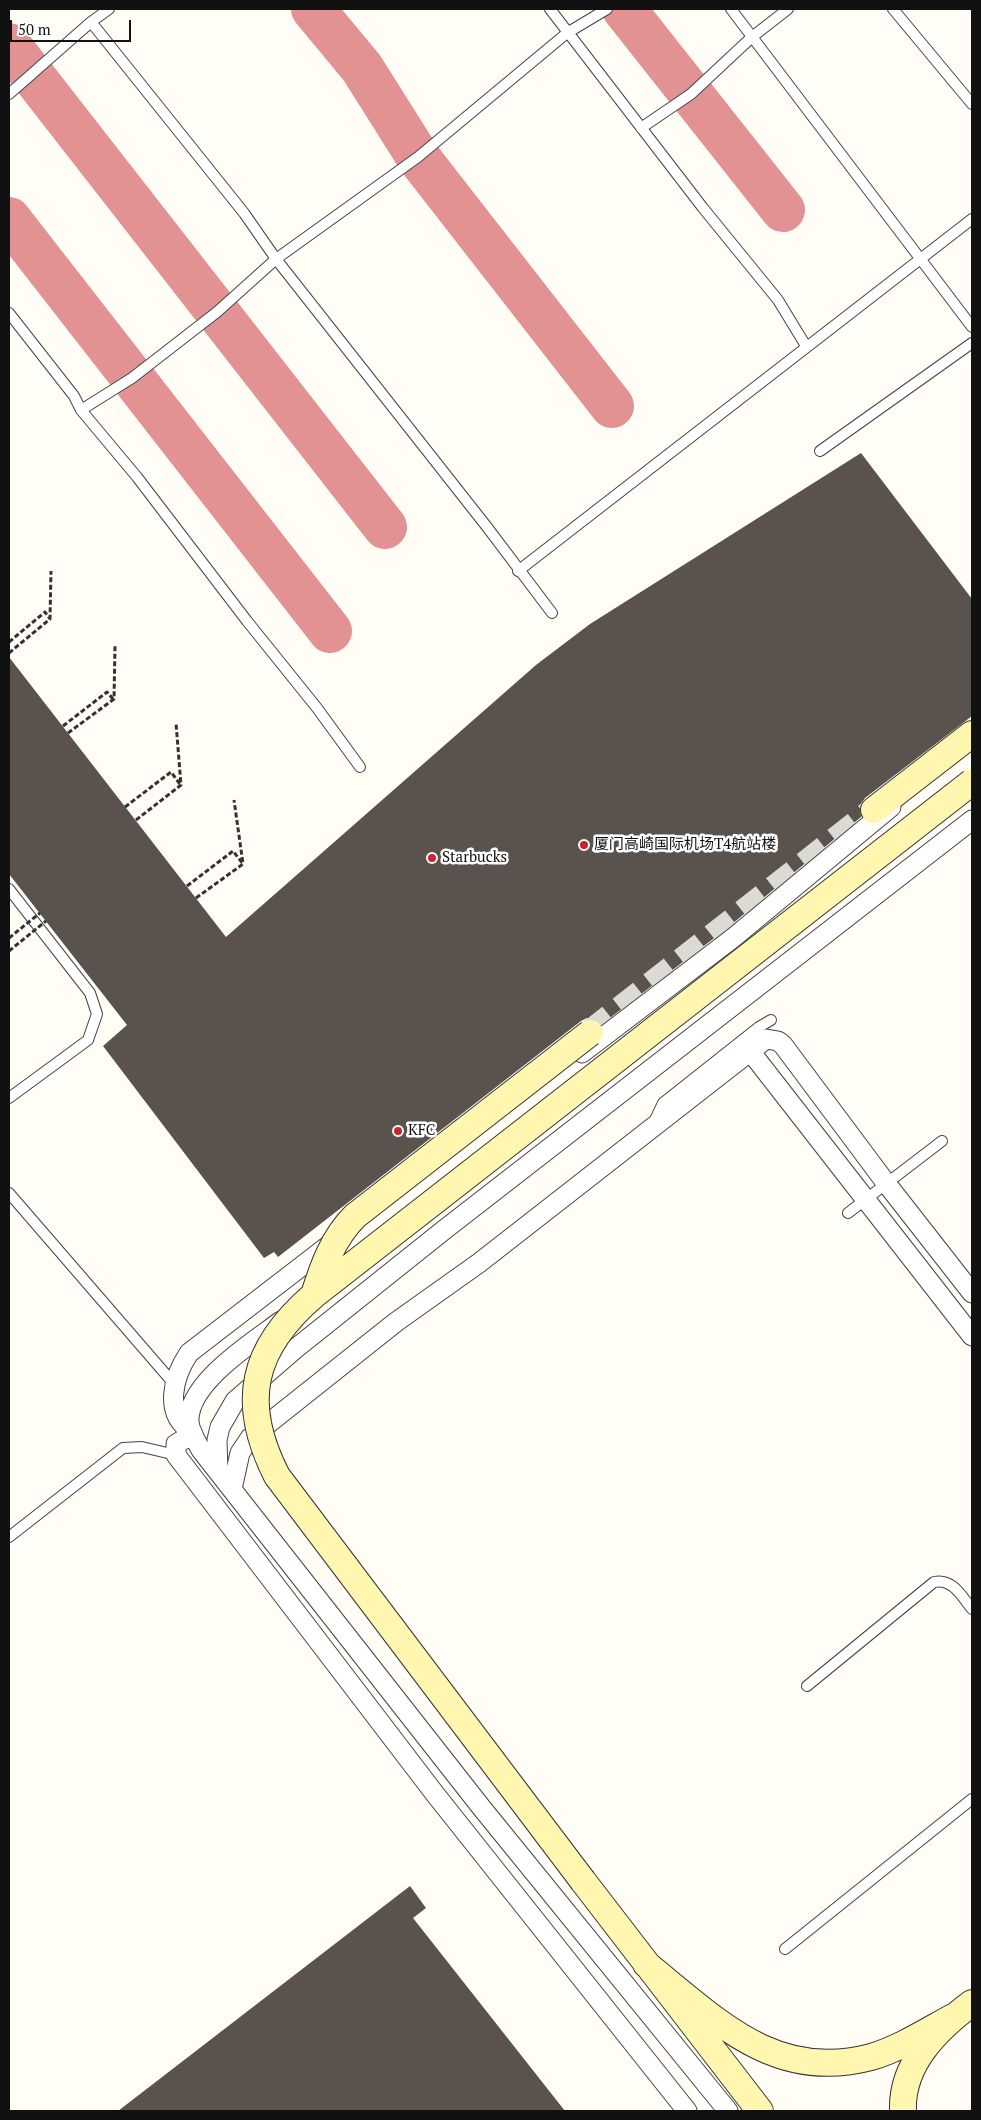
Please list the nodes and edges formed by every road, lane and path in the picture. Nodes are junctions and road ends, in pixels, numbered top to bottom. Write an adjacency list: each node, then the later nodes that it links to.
1 (109, 9): 7 (lane)
2 (550, 9): 8 (lane)
3 (607, 9): 8 (lane)
4 (731, 9): 9 (lane)
5 (788, 9): 9 (lane)
6 (893, 9): 11 (lane)
7 (91, 22): 10 (lane); 14 (lane)
8 (567, 33): 12 (lane); 14 (lane)
9 (752, 37): 12 (lane); 15 (lane)
10 (9, 94)
11 (972, 104)
12 (642, 128): 19 (lane)
13 (972, 219): 15 (lane)
14 (276, 259): 20 (lane); 23 (lane)
15 (920, 259): 17 (lane); 19 (lane)
16 (9, 313): 20 (lane)
17 (972, 327)
18 (972, 343): 21 (lane)
19 (806, 346): 23 (lane)
20 (81, 410): 35 (lane)
21 (820, 451)
22 (51, 570): 25 (path)
23 (518, 571): 24 (lane)
24 (552, 613)
25 (50, 619): 26 (path); 28 (path)
26 (9, 642)
27 (114, 646): 29 (path)
28 (9, 653)
29 (114, 699): 31 (path); 32 (path)
30 (176, 724): 37 (path)
31 (63, 726)
32 (68, 733)
33 (972, 734): 41 (street)
34 (972, 739): 65 (street)
35 (360, 767)
36 (972, 782): 63 (street, bridge)
37 (181, 785): 40 (path); 42 (path)
38 (972, 792): 66 (street)
39 (234, 800): 44 (path)
40 (125, 807)
41 (874, 810)
42 (136, 820)
43 (972, 820): 68 (street)
44 (243, 864): 45 (path); 47 (path)
45 (187, 886)
46 (9, 889): 55 (lane)
47 (196, 898)
48 (40, 913): 50 (path, bridge)
49 (46, 921): 51 (path, bridge)
50 (9, 938)
51 (9, 951)
52 (770, 1020): 56 (lane)
53 (590, 1033): 63 (street, bridge)
54 (750, 1050): 56 (street); 58 (street); 60 (street)
55 (9, 1098)
56 (652, 1126): 69 (street)
57 (942, 1141): 58 (lane)
58 (886, 1183): 60 (lane); 62 (street)
59 (9, 1193): 65 (lane)
60 (866, 1199): 61 (lane); 64 (street)
61 (848, 1213)
62 (972, 1292)
63 (314, 1295): 75 (street, bridge)
64 (972, 1336)
65 (175, 1385): 66 (street)
66 (192, 1433): 67 (street); 68 (street)
67 (176, 1455): 70 (lane); 77 (street)
68 (218, 1470): 69 (street)
69 (232, 1489): 78 (street)
70 (9, 1537)
71 (972, 1609): 72 (lane)
72 (807, 1686)
73 (972, 1799): 74 (lane)
74 (785, 1949)
75 (646, 1964): 76 (street); 79 (street)
76 (963, 2010): 80 (street)
77 (687, 2111)
78 (728, 2111)
79 (760, 2111)
80 (903, 2111)

